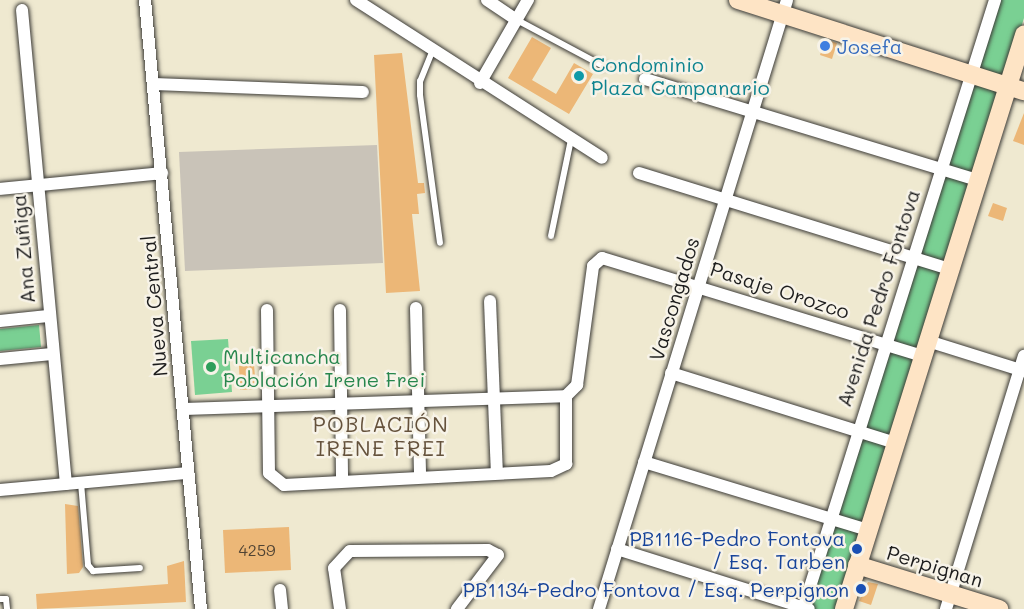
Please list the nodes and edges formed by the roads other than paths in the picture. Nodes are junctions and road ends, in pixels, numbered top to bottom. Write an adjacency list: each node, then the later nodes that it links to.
1 (145, 0): 16 (street, Nueva Central)
2 (356, 0): 11 (street)
3 (488, 0): 9 (street)
4 (528, 0): 9 (street)
5 (738, 0): 7 (main road)
6 (995, 0): 13 (street, Avenida Pedro Fontova)
7 (785, 7): 13 (main road); 19 (street, Vascongados)
8 (22, 10): 26 (street, Ana Zuñiga)
9 (517, 20): 12 (lane); 15 (street)
10 (1024, 35): 17 (main road)
11 (432, 52): 15 (street); 30 (lane)
12 (603, 66)
13 (972, 75): 17 (main road); 22 (street, Avenida Pedro Fontova)
14 (645, 79): 19 (street)
15 (480, 83): 20 (street)
16 (154, 84): 18 (street); 23 (street, Nueva Central)
17 (1016, 89): 25 (main road)
18 (363, 92)
19 (752, 111): 22 (street); 28 (street, Vascongados)
20 (571, 139): 21 (street); 29 (lane)
21 (602, 158)
22 (942, 169): 25 (street); 31 (street, Avenida Pedro Fontova)
23 (162, 173): 26 (street); 52 (street, Nueva Central)
24 (639, 173): 28 (street)
25 (978, 180): 32 (main road)
26 (38, 186): 27 (street); 38 (street, Ana Zuñiga)
27 (0, 189)
28 (725, 200): 31 (street); 33 (street, Vascongados)
29 (551, 236)
30 (440, 243)
31 (914, 258): 32 (street); 40 (street, Avenida Pedro Fontova)
32 (950, 269): 41 (main road)
33 (699, 285): 40 (street, Pasaje Orozco); 46 (street, Vascongados); 47 (street, Pasaje Orozco)
34 (490, 301): 48 (street)
35 (416, 308): 49 (street)
36 (340, 309): 50 (street)
37 (267, 310): 51 (street)
38 (48, 316): 39 (street); 42 (street, Ana Zuñiga)
39 (0, 321)
40 (887, 345): 41 (street, Pasaje Orozco); 53 (street, Avenida Pedro Fontova)
41 (925, 349): 45 (street, Pasaje Orozco); 54 (main road)
42 (52, 354): 44 (street); 61 (street, Ana Zuñiga)
43 (1024, 356): 45 (street)
44 (0, 359)
45 (1022, 370): 70 (street)
46 (671, 373): 53 (street); 55 (street, Vascongados)
47 (566, 396): 48 (street); 57 (street)
48 (494, 399): 49 (street); 57 (street)
49 (417, 401): 50 (street); 58 (street)
50 (341, 404): 51 (street); 59 (street)
51 (268, 406): 52 (street); 59 (street)
52 (183, 409): 56 (street, Nueva Central)
53 (859, 431): 54 (street); 63 (street, Avenida Pedro Fontova)
54 (896, 443): 64 (main road)
55 (644, 462): 63 (street); 65 (street, Vascongados)
56 (188, 473): 60 (street); 73 (street, Nueva Central)
57 (497, 473): 58 (street)
58 (420, 476): 59 (street)
59 (342, 482)
60 (81, 483): 61 (street); 67 (lane)
61 (66, 484): 62 (street)
62 (0, 490)
63 (832, 519): 64 (street); 71 (street, Avenida Pedro Fontova)
64 (868, 530): 66 (main road)
65 (617, 549): 71 (street); 77 (street, Vascongados)
66 (857, 565): 70 (main road, Perpignan); 78 (main road)
67 (140, 568)
68 (280, 590): 74 (street)
69 (0, 599): 72 (lane)
70 (948, 602): 79 (main road, Perpignan)
71 (805, 608)
72 (7, 609)
73 (201, 609)
74 (282, 609)
75 (340, 609): 76 (street)
76 (457, 609)
77 (599, 609)
78 (844, 609)
79 (999, 609)

